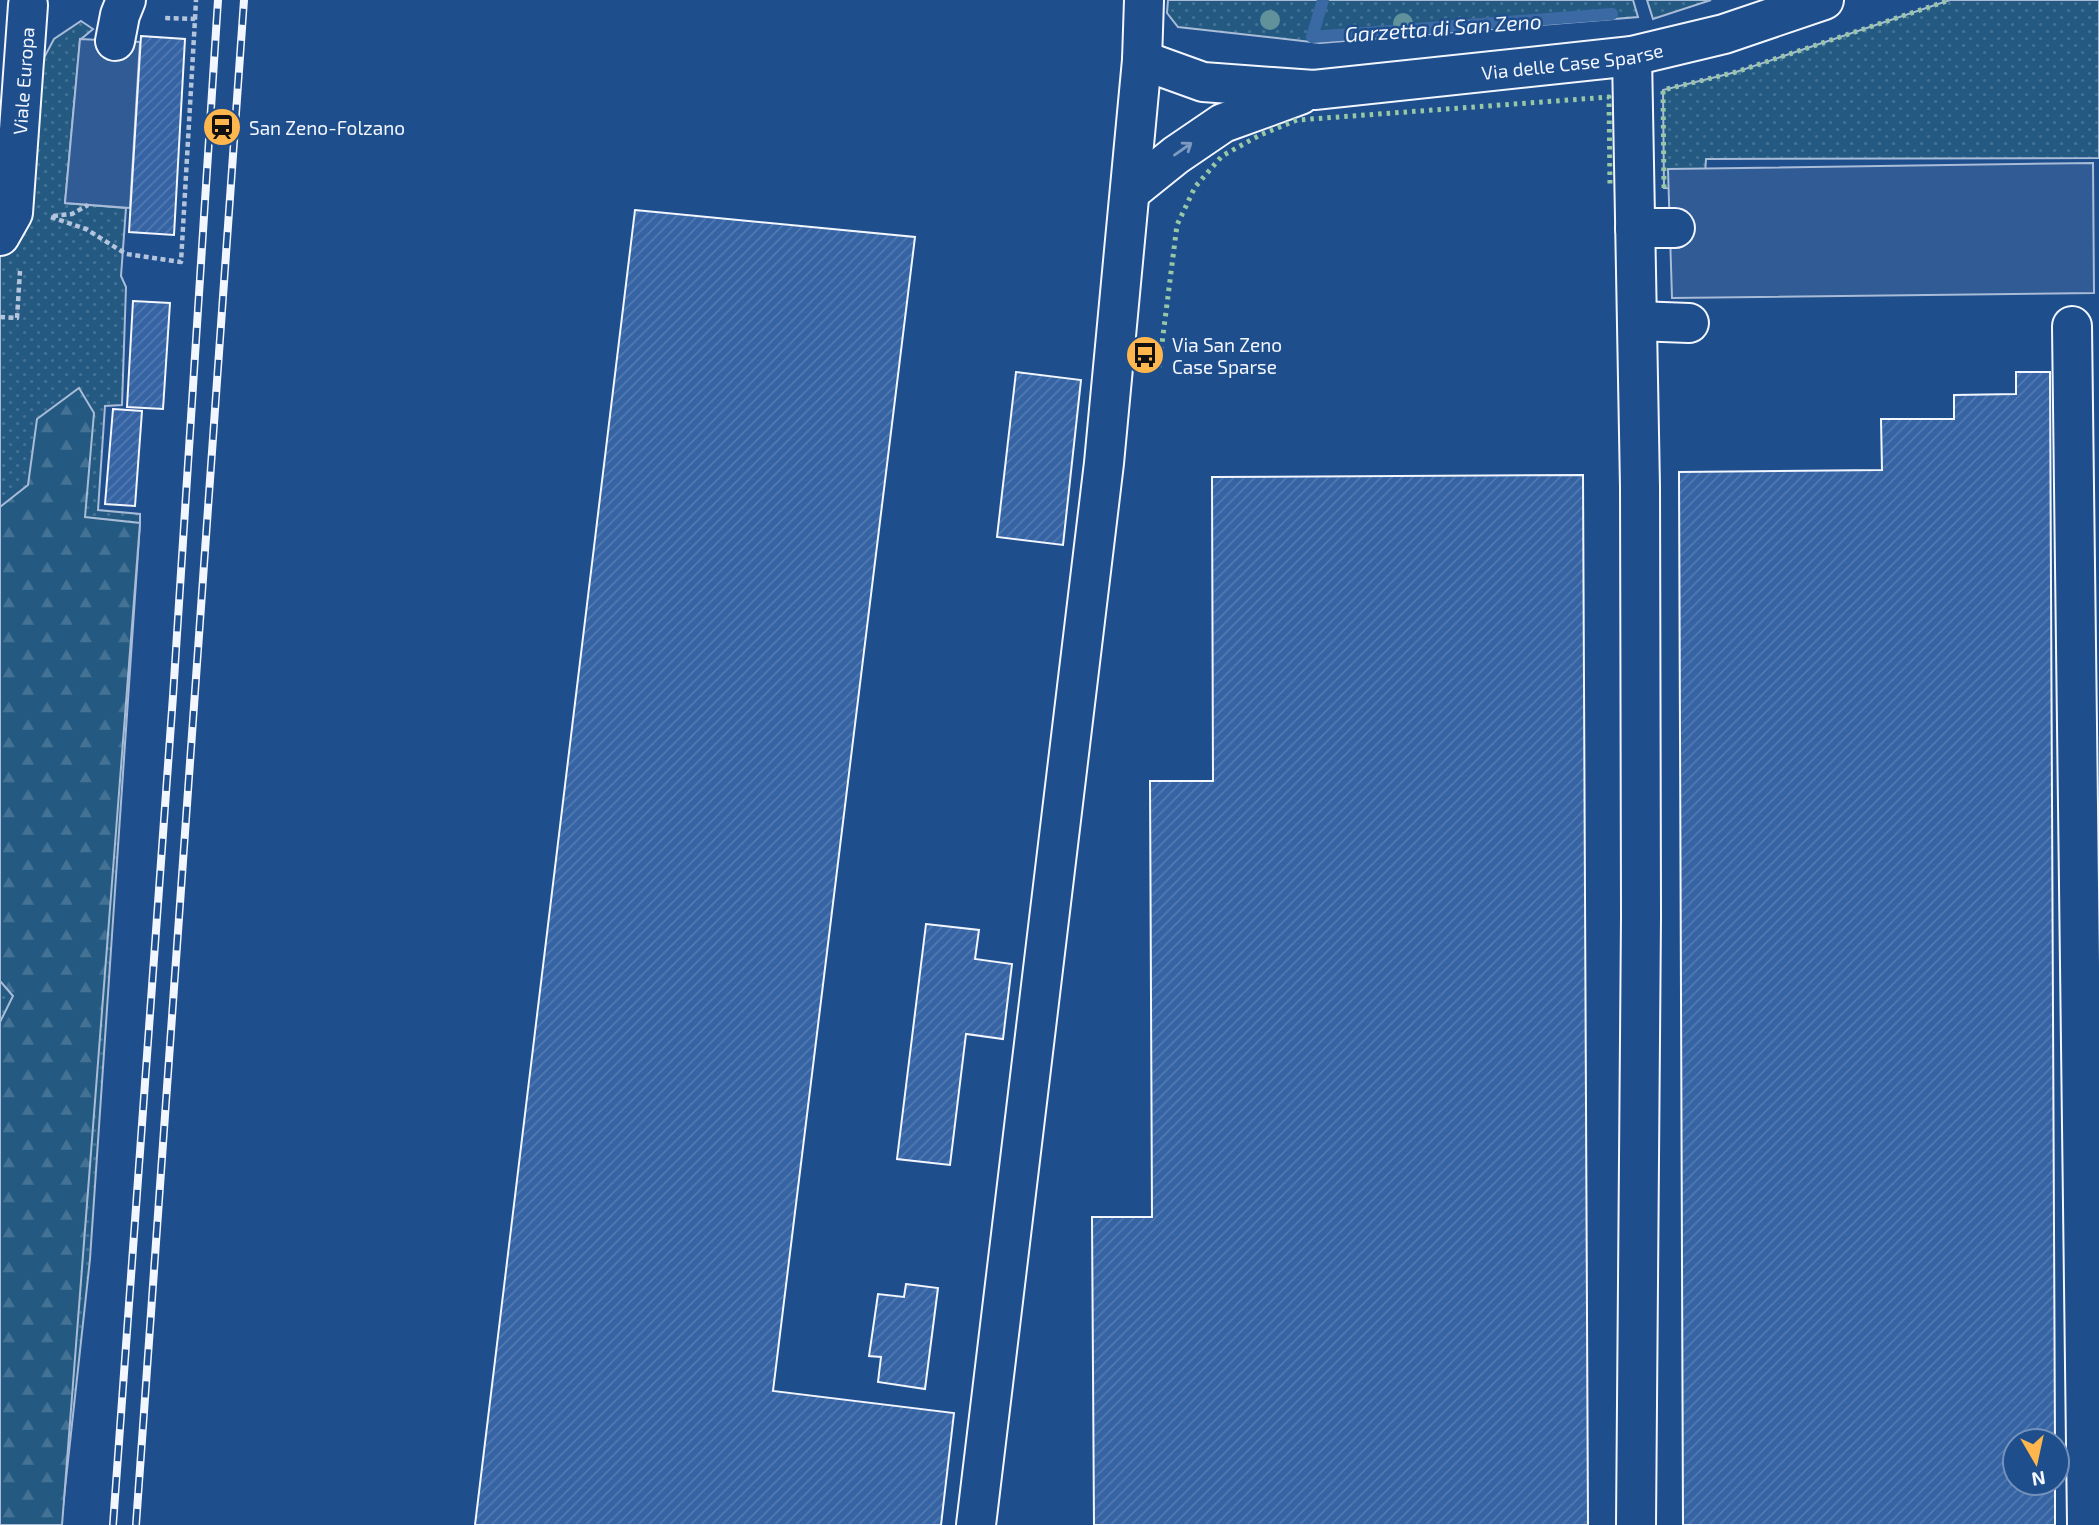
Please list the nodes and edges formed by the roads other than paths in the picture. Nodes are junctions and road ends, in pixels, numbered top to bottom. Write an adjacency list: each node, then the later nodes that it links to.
1 (1144, 0): 5 (street)
2 (1824, 0): 4 (street, Via delle Case Sparse)
3 (24, 3): 10 (street, Viale Europa)
4 (1632, 57): 6 (street, Via delle Case Sparse); 8 (street)
5 (1142, 60): 6 (street, Via delle Case Sparse); 7 (street)
6 (1314, 90): 7 (street, Via delle Case Sparse, one-way to 6)
7 (1130, 191): 14 (street)
8 (1635, 228): 9 (street); 11 (street)
9 (1675, 228)
10 (0, 236)
11 (1637, 321): 12 (street); 15 (street)
12 (1689, 323)
13 (2073, 326): 16 (street)
14 (976, 1525)
15 (1636, 1525)
16 (2087, 1525)

